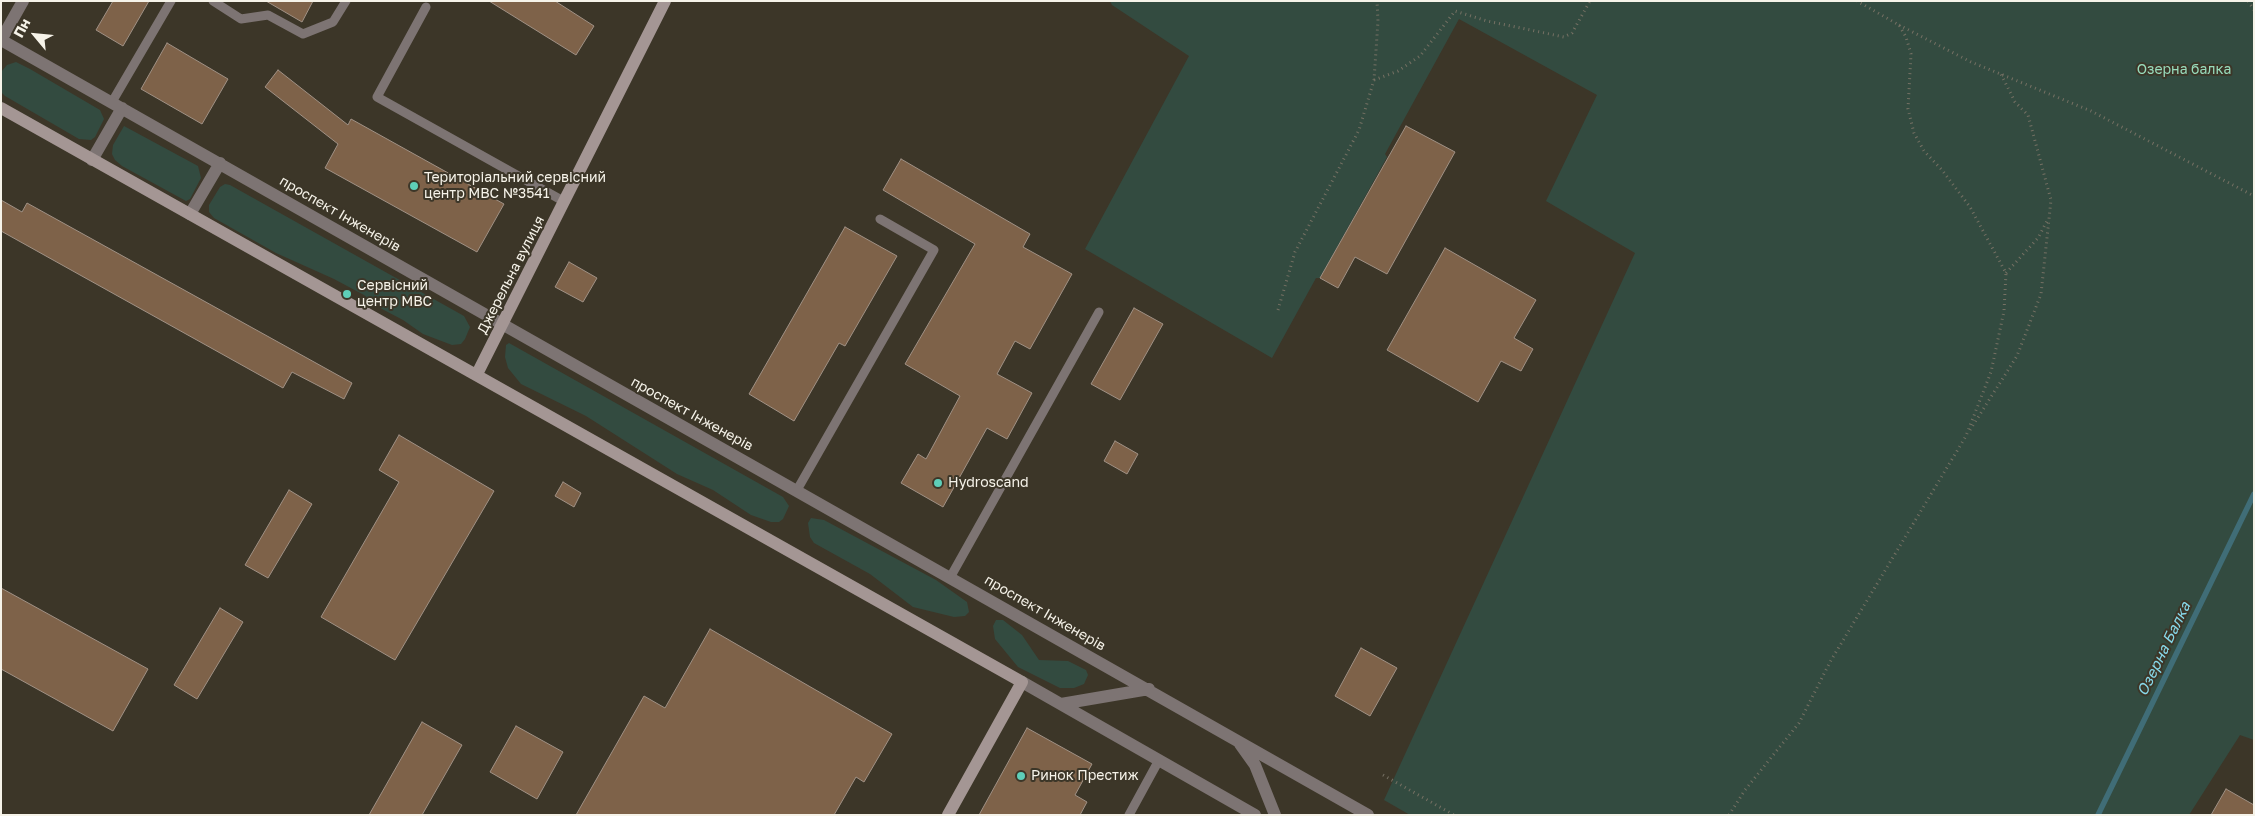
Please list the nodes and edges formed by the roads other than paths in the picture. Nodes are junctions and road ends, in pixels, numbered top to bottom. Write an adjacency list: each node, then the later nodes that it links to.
1 (23, 1): 7 (street)
2 (171, 1): 8 (lane)
3 (213, 1): 4 (lane)
4 (346, 1)
5 (665, 1): 12 (street, Джерельна вулиця)
6 (426, 7): 12 (lane)
7 (1, 40): 8 (street, проспект Інженерів)
8 (117, 105): 10 (street); 11 (street, проспект Інженерів)
9 (1, 108): 10 (street)
10 (92, 160): 13 (street)
11 (220, 163): 13 (street); 16 (street, проспект Інженерів)
12 (566, 202): 16 (street, Джерельна вулиця)
13 (190, 214): 17 (street)
14 (880, 219): 18 (lane)
15 (1099, 312): 19 (lane)
16 (504, 325): 17 (street, Джерельна вулиця); 18 (street, проспект Інженерів)
17 (477, 374): 20 (street)
18 (797, 490): 19 (street, проспект Інженерів)
19 (951, 576): 21 (street, проспект Інженерів)
20 (1022, 682): 22 (street); 25 (street)
21 (1149, 689): 22 (street); 23 (street, проспект Інженерів)
22 (1061, 704): 24 (street)
23 (1238, 740): 28 (street); 29 (street, проспект Інженерів)
24 (1159, 760): 26 (lane); 27 (street)
25 (948, 815)
26 (1129, 815)
27 (1254, 815)
28 (1276, 815)
29 (1368, 815)

